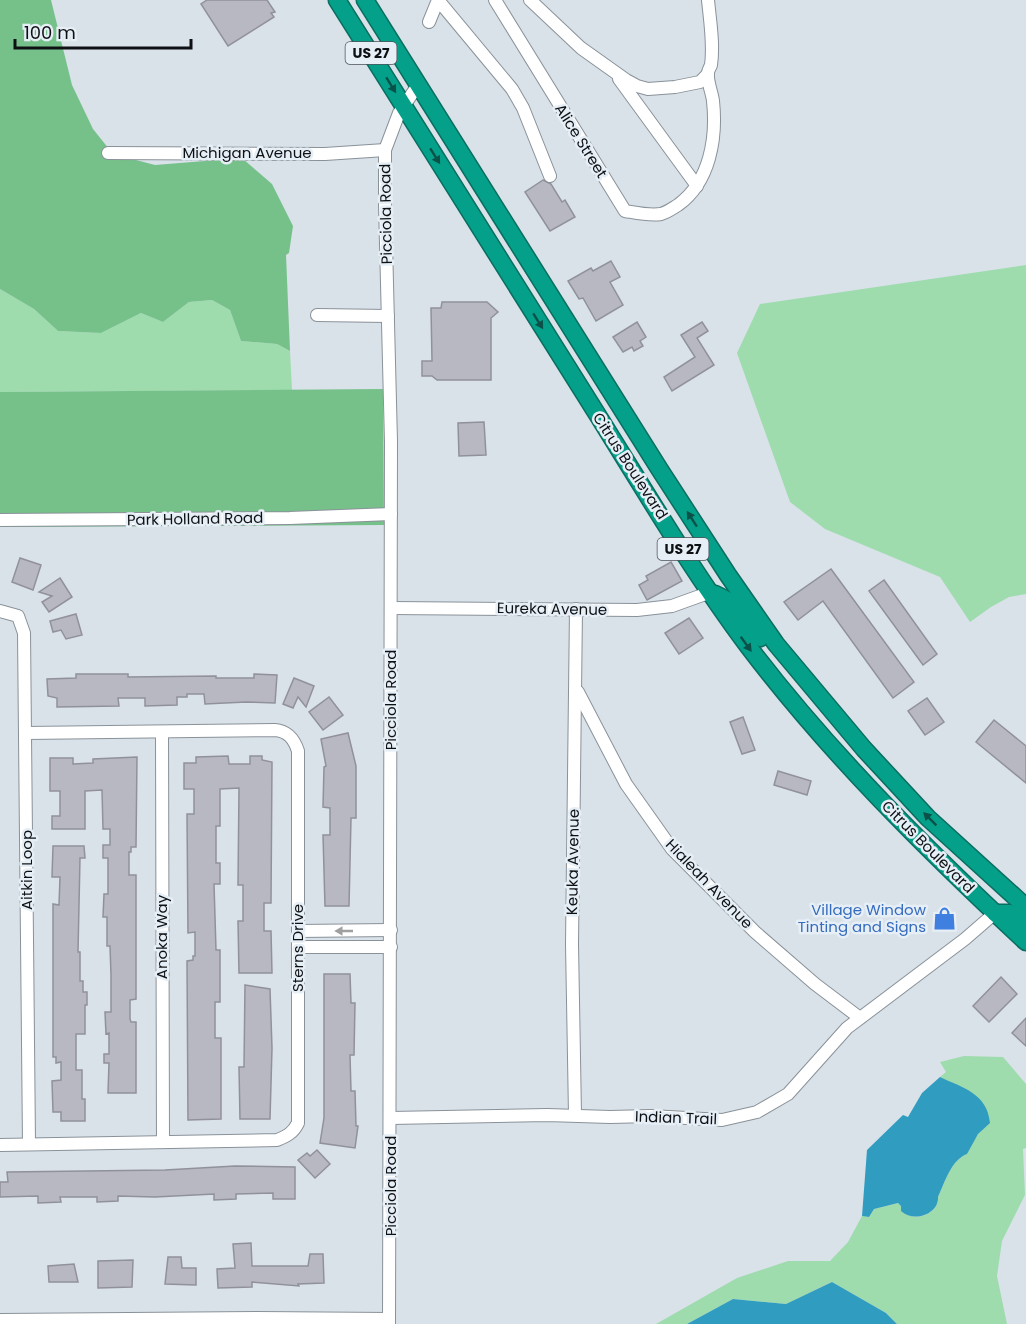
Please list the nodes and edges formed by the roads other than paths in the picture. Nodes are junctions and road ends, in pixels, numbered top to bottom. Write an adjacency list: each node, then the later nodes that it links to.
1 (337, 0): 11 (highway, Citrus Boulevard / US 27, one-way to 11)
2 (365, 0): 10 (highway, Citrus Boulevard / US 27)
3 (438, 0): 7 (street); 14 (street)
4 (495, 0): 15 (street, Alice Street)
5 (530, 0): 8 (street)
6 (708, 0): 9 (street)
7 (429, 22)
8 (613, 70): 9 (street); 15 (street)
9 (708, 74): 15 (street)
10 (418, 85): 11 (street, Picciola Road); 21 (highway, Citrus Boulevard / US 27, one-way to 10)
11 (404, 106): 12 (street, Picciola Road); 18 (highway, Citrus Boulevard / US 27, one-way to 18)
12 (385, 150): 13 (street, Michigan Avenue); 17 (street, Picciola Road)
13 (108, 153)
14 (550, 176)
15 (697, 186)
16 (317, 315): 17 (street)
17 (388, 316): 19 (street, Picciola Road)
18 (634, 473): 21 (highway); 22 (highway, Citrus Boulevard / US 27)
19 (391, 514): 20 (street, Park Holland Road); 23 (street, Picciola Road)
20 (0, 520)
21 (738, 588): 27 (highway, Citrus Boulevard / US 27)
22 (711, 592): 24 (street, Eureka Avenue); 27 (highway); 30 (highway, Citrus Boulevard / US 27, one-way to 30)
23 (391, 608): 24 (street, Eureka Avenue); 35 (street, Picciola Road)
24 (576, 609): 26 (street, Keuka Avenue)
25 (0, 611): 29 (street, Aitkin Loop)
26 (576, 688): 40 (street, Hialeah Avenue); 41 (street, Keuka Avenue)
27 (822, 700): 31 (highway, Citrus Boulevard / US 27, one-way to 27)
28 (162, 732): 29 (street, Sterns Drive); 36 (street, Sterns Drive); 43 (street, Anoka Way)
29 (26, 733): 44 (street, Aitkin Loop)
30 (899, 819): 31 (highway); 33 (highway, Citrus Boulevard / US 27)
31 (1004, 887): 32 (highway, Citrus Boulevard / US 27)
32 (1026, 907)
33 (995, 913): 34 (highway); 37 (highway, Citrus Boulevard / US 27); 40 (street, Indian Trail)
34 (1026, 924)
35 (391, 930): 36 (street, one-way to 36); 39 (street, Picciola Road)
36 (298, 931): 38 (street, Sterns Drive)
37 (1026, 942)
38 (298, 947): 39 (street); 43 (street, Sterns Drive)
39 (391, 947): 42 (street, Picciola Road)
40 (860, 1018): 41 (street, Indian Trail)
41 (575, 1115): 42 (street, Indian Trail)
42 (391, 1118): 47 (street, Picciola Road)
43 (163, 1142): 44 (street, Sterns Drive)
44 (29, 1144): 45 (street, Sterns Drive)
45 (0, 1145)
46 (0, 1320): 47 (street)
47 (389, 1322)

